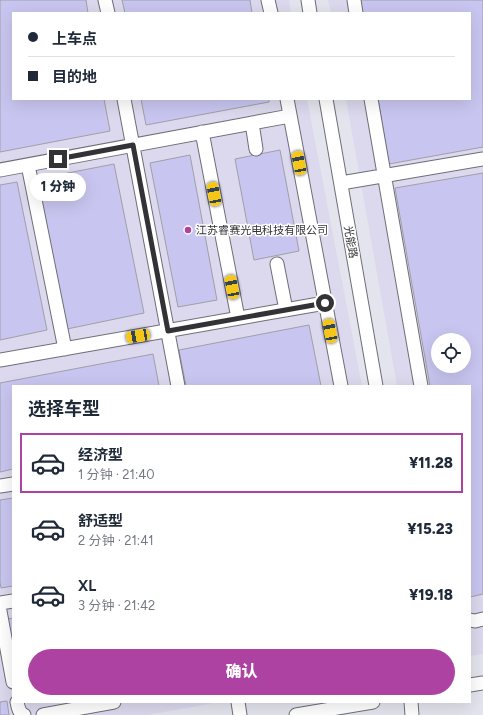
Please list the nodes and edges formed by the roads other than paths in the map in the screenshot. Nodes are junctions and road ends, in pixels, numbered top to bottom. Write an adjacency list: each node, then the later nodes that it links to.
1 (106, 0): 5 (street)
2 (268, 0): 6 (street)
3 (308, 0): 7 (street)
4 (354, 0): 8 (street)
5 (108, 12)
6 (271, 12)
7 (310, 12)
8 (356, 12)
9 (124, 100): 16 (street)
10 (287, 100): 13 (street)
11 (326, 100): 22 (street, 光能路)
12 (371, 100): 21 (street)
13 (290, 116): 14 (street); 24 (street)
14 (252, 123): 15 (street); 17 (street)
15 (202, 132): 16 (street); 26 (street)
16 (133, 145): 19 (street); 27 (street)
17 (256, 149)
18 (483, 160): 21 (street)
19 (28, 164): 20 (street); 28 (street)
20 (0, 170)
21 (384, 176): 22 (street); 33 (street)
22 (341, 183): 32 (street, 光能路)
23 (278, 264): 25 (street)
24 (325, 303): 25 (street); 31 (street)
25 (286, 310): 26 (street)
26 (238, 318): 27 (street)
27 (168, 331): 28 (street); 30 (street)
28 (64, 349): 29 (street)
29 (0, 360)
30 (178, 385)
31 (341, 385)
32 (376, 385)
33 (421, 385)
34 (12, 484): 35 (street)
35 (0, 486)
36 (12, 601): 37 (street)
37 (0, 603)
38 (0, 611): 41 (street)
39 (483, 619): 40 (street)
40 (471, 620)
41 (12, 677)
42 (483, 683): 43 (street)
43 (471, 685)
44 (17, 703): 49 (street)
45 (109, 703): 50 (street)
46 (238, 703): 51 (street)
47 (367, 703): 52 (street)
48 (411, 703): 53 (street)
49 (24, 715)
50 (43, 715)
51 (240, 715)
52 (296, 715)
53 (412, 715)

